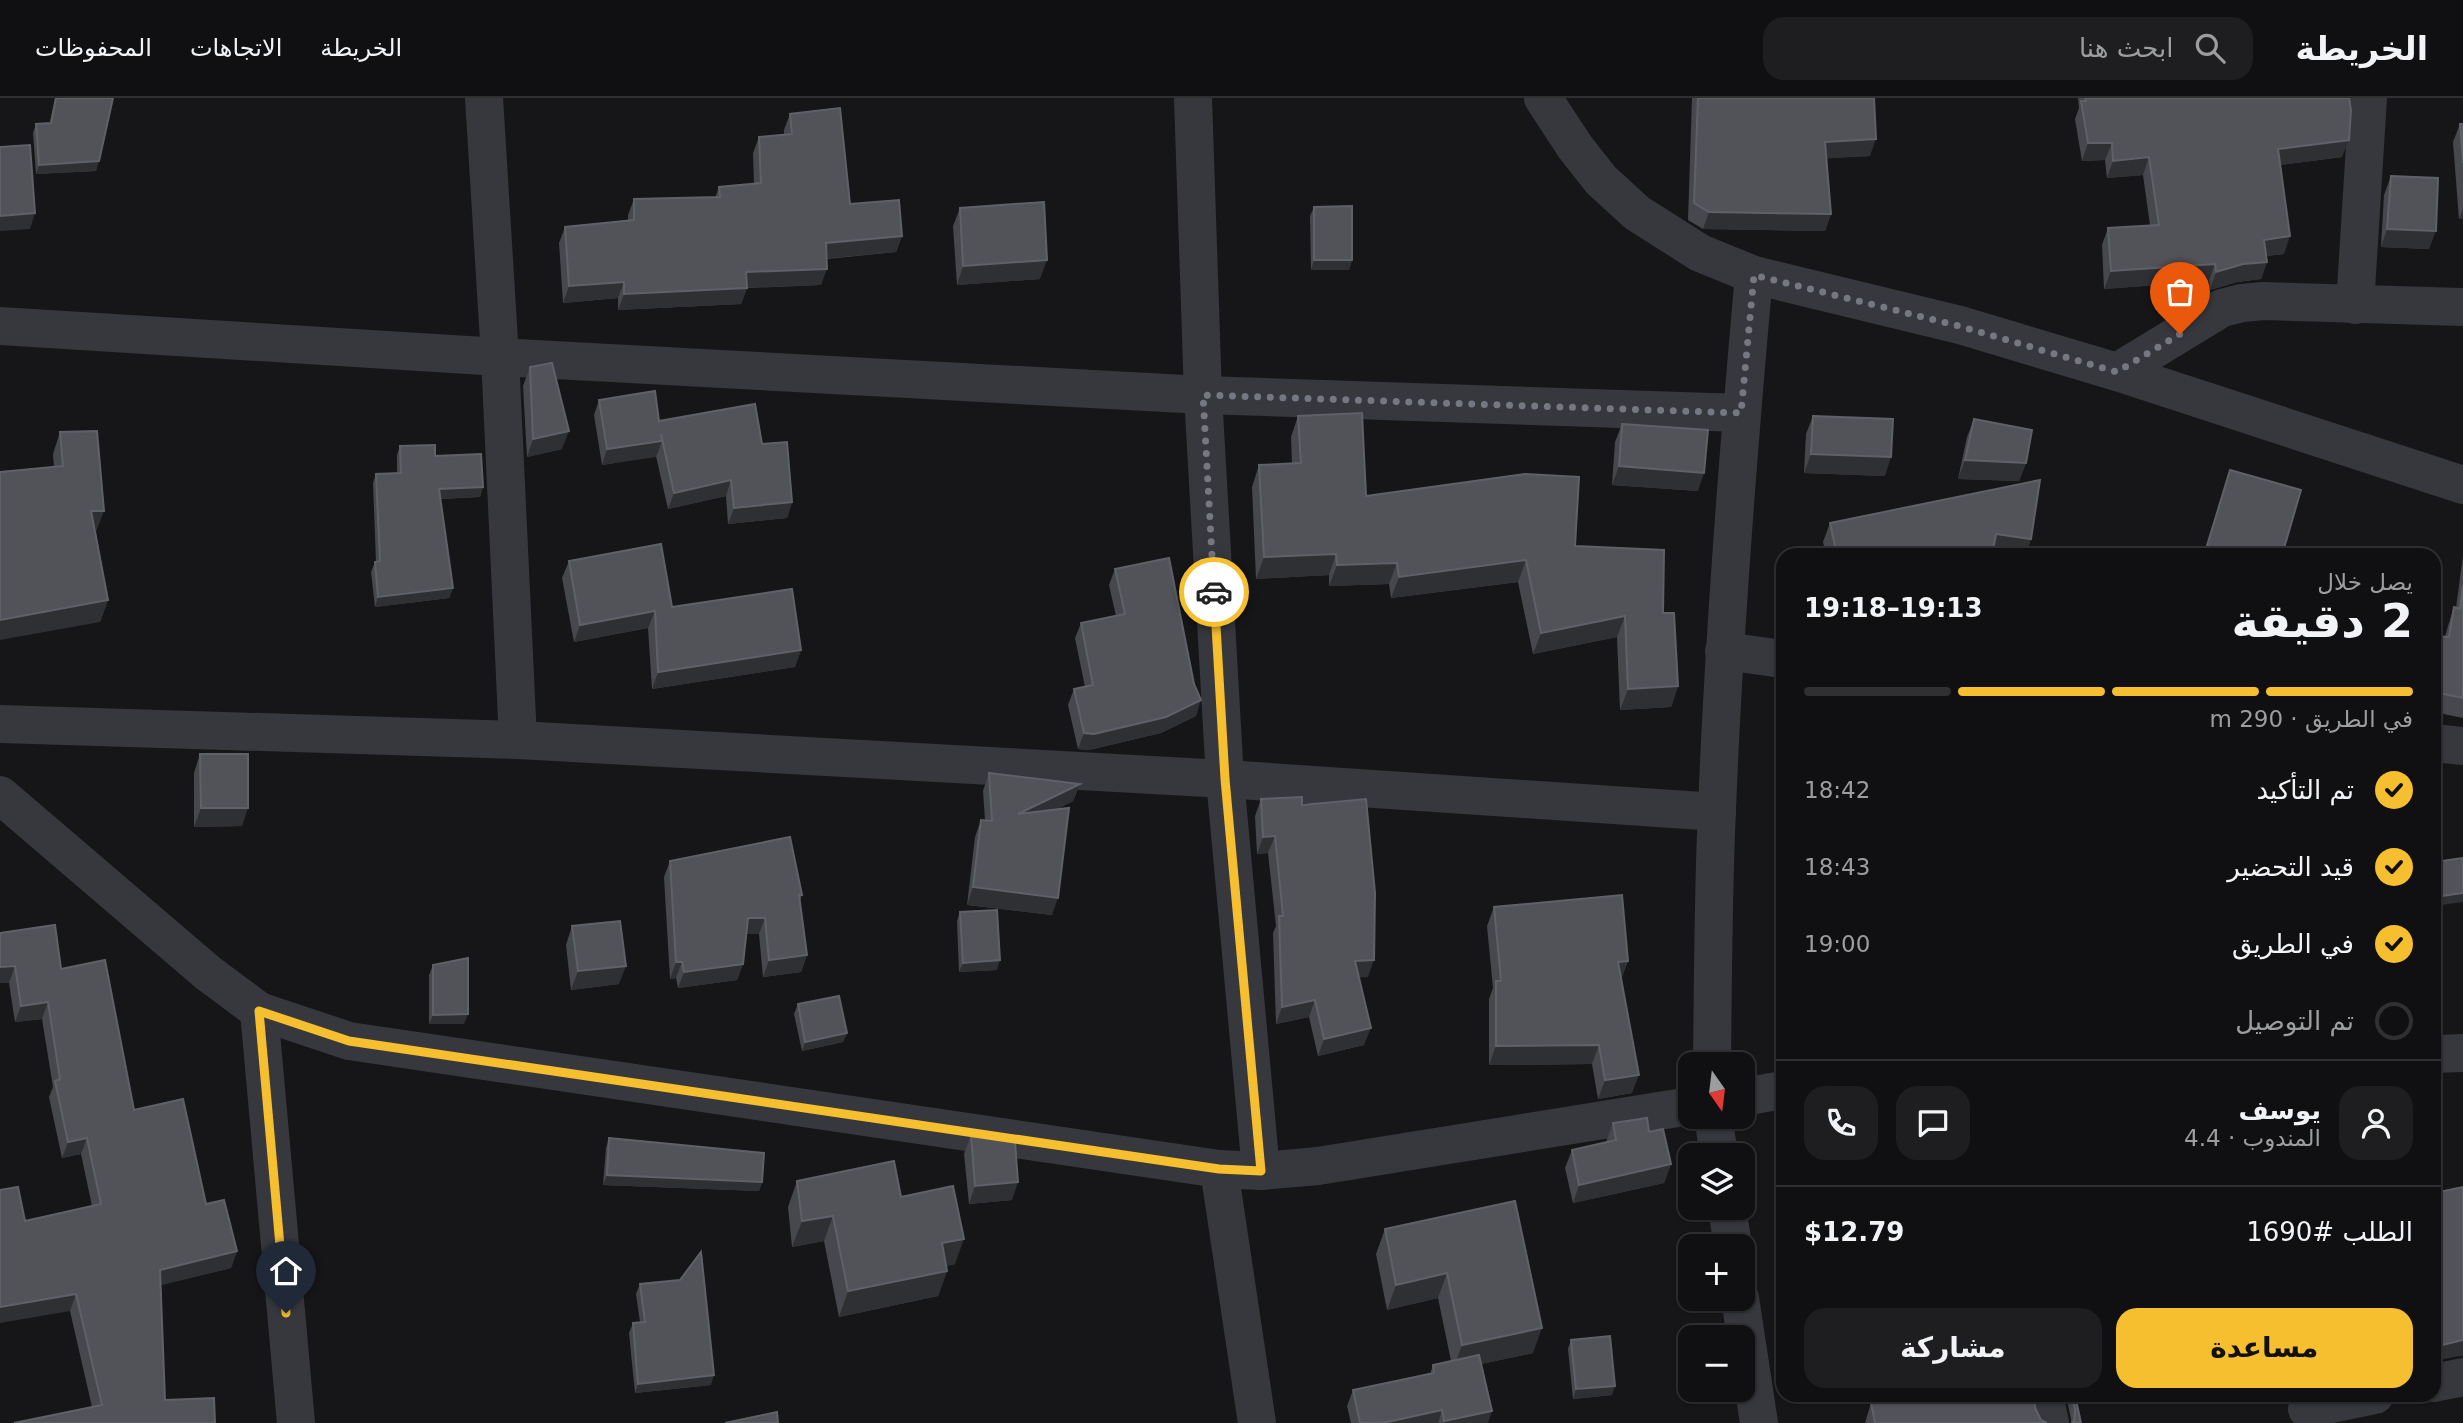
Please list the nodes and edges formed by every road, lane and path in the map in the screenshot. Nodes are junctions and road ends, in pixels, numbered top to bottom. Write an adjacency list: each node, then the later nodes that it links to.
1 (484, 98): 9 (street)
2 (1193, 98): 11 (street)
3 (1543, 98): 5 (street)
4 (2368, 98): 6 (street)
5 (1754, 275): 10 (street); 12 (street)
6 (2354, 305): 7 (street); 10 (street)
7 (2463, 307)
8 (0, 326): 9 (street)
9 (500, 357): 11 (street); 17 (street)
10 (2117, 372): 13 (street)
11 (1203, 395): 12 (street); 20 (street)
12 (1741, 413): 14 (street)
13 (2463, 485)
14 (1724, 651): 15 (street); 22 (street)
15 (1776, 658)
16 (0, 724): 17 (street)
17 (518, 740): 20 (street)
18 (2441, 744): 19 (street)
19 (2463, 746)
20 (1225, 779): 22 (street); 31 (street)
21 (0, 795): 23 (street)
22 (1717, 812): 24 (street)
23 (259, 1011): 30 (street); 38 (street)
24 (1712, 1052)
25 (2463, 1053): 26 (street)
26 (2441, 1054)
27 (1776, 1091): 28 (street)
28 (1755, 1095)
29 (1678, 1108): 31 (street)
30 (1219, 1169): 31 (street); 39 (street)
31 (1261, 1171)
32 (1742, 1311): 40 (street)
33 (2463, 1377): 34 (street)
34 (2441, 1382)
35 (2046, 1402): 41 (street)
36 (2341, 1402): 37 (street)
37 (2307, 1409)
38 (296, 1423)
39 (1257, 1423)
40 (1759, 1423)
41 (2050, 1423)

